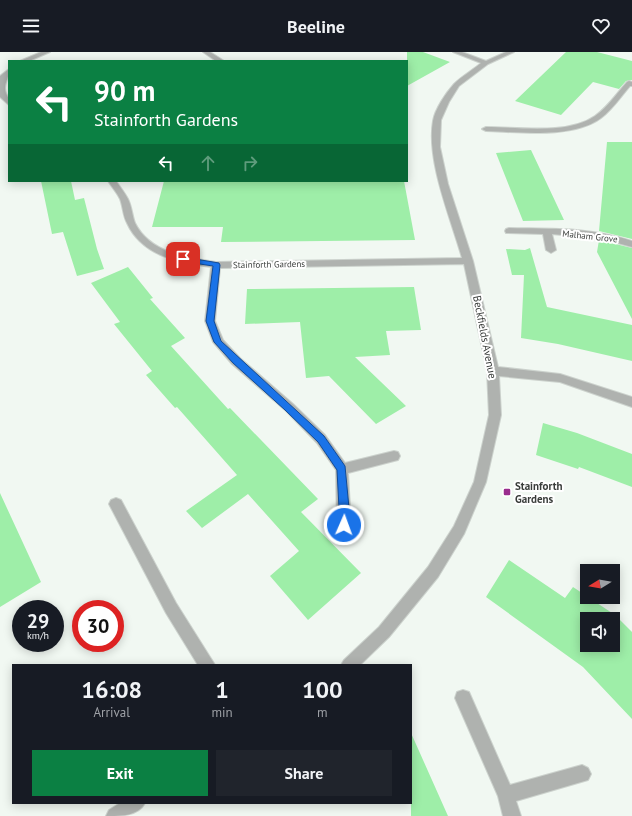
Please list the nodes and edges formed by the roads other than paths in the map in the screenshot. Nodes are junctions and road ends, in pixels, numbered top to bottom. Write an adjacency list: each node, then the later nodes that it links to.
1 (47, 52): 5 (street)
2 (206, 52): 6 (street)
3 (456, 52): 7 (street)
4 (511, 52): 7 (street, Beckfields Avenue)
5 (26, 60)
6 (219, 60)
7 (486, 63): 18 (street, Beckfields Avenue)
8 (4, 74): 10 (street)
9 (631, 82): 12 (street)
10 (0, 85): 11 (street)
11 (8, 102)
12 (486, 129)
13 (113, 182): 19 (street, Stainforth Gardens)
14 (509, 231): 15 (street, Malham Grove)
15 (547, 232): 16 (street, Malham Grove); 17 (street, Malham Grove)
16 (632, 244)
17 (552, 250)
18 (468, 261): 19 (street, Stainforth Gardens); 20 (street, Beckfields Avenue)
19 (216, 265): 23 (street)
20 (493, 371): 21 (street); 27 (street, Beckfields Avenue)
21 (632, 402)
22 (394, 456): 23 (street)
23 (342, 469): 25 (street)
24 (116, 504): 26 (street)
25 (344, 525)
26 (206, 664)
27 (350, 664)
28 (463, 698): 30 (street)
29 (582, 774): 30 (street)
30 (506, 795): 33 (street)
31 (134, 804): 32 (street)
32 (114, 816)
33 (512, 816)

